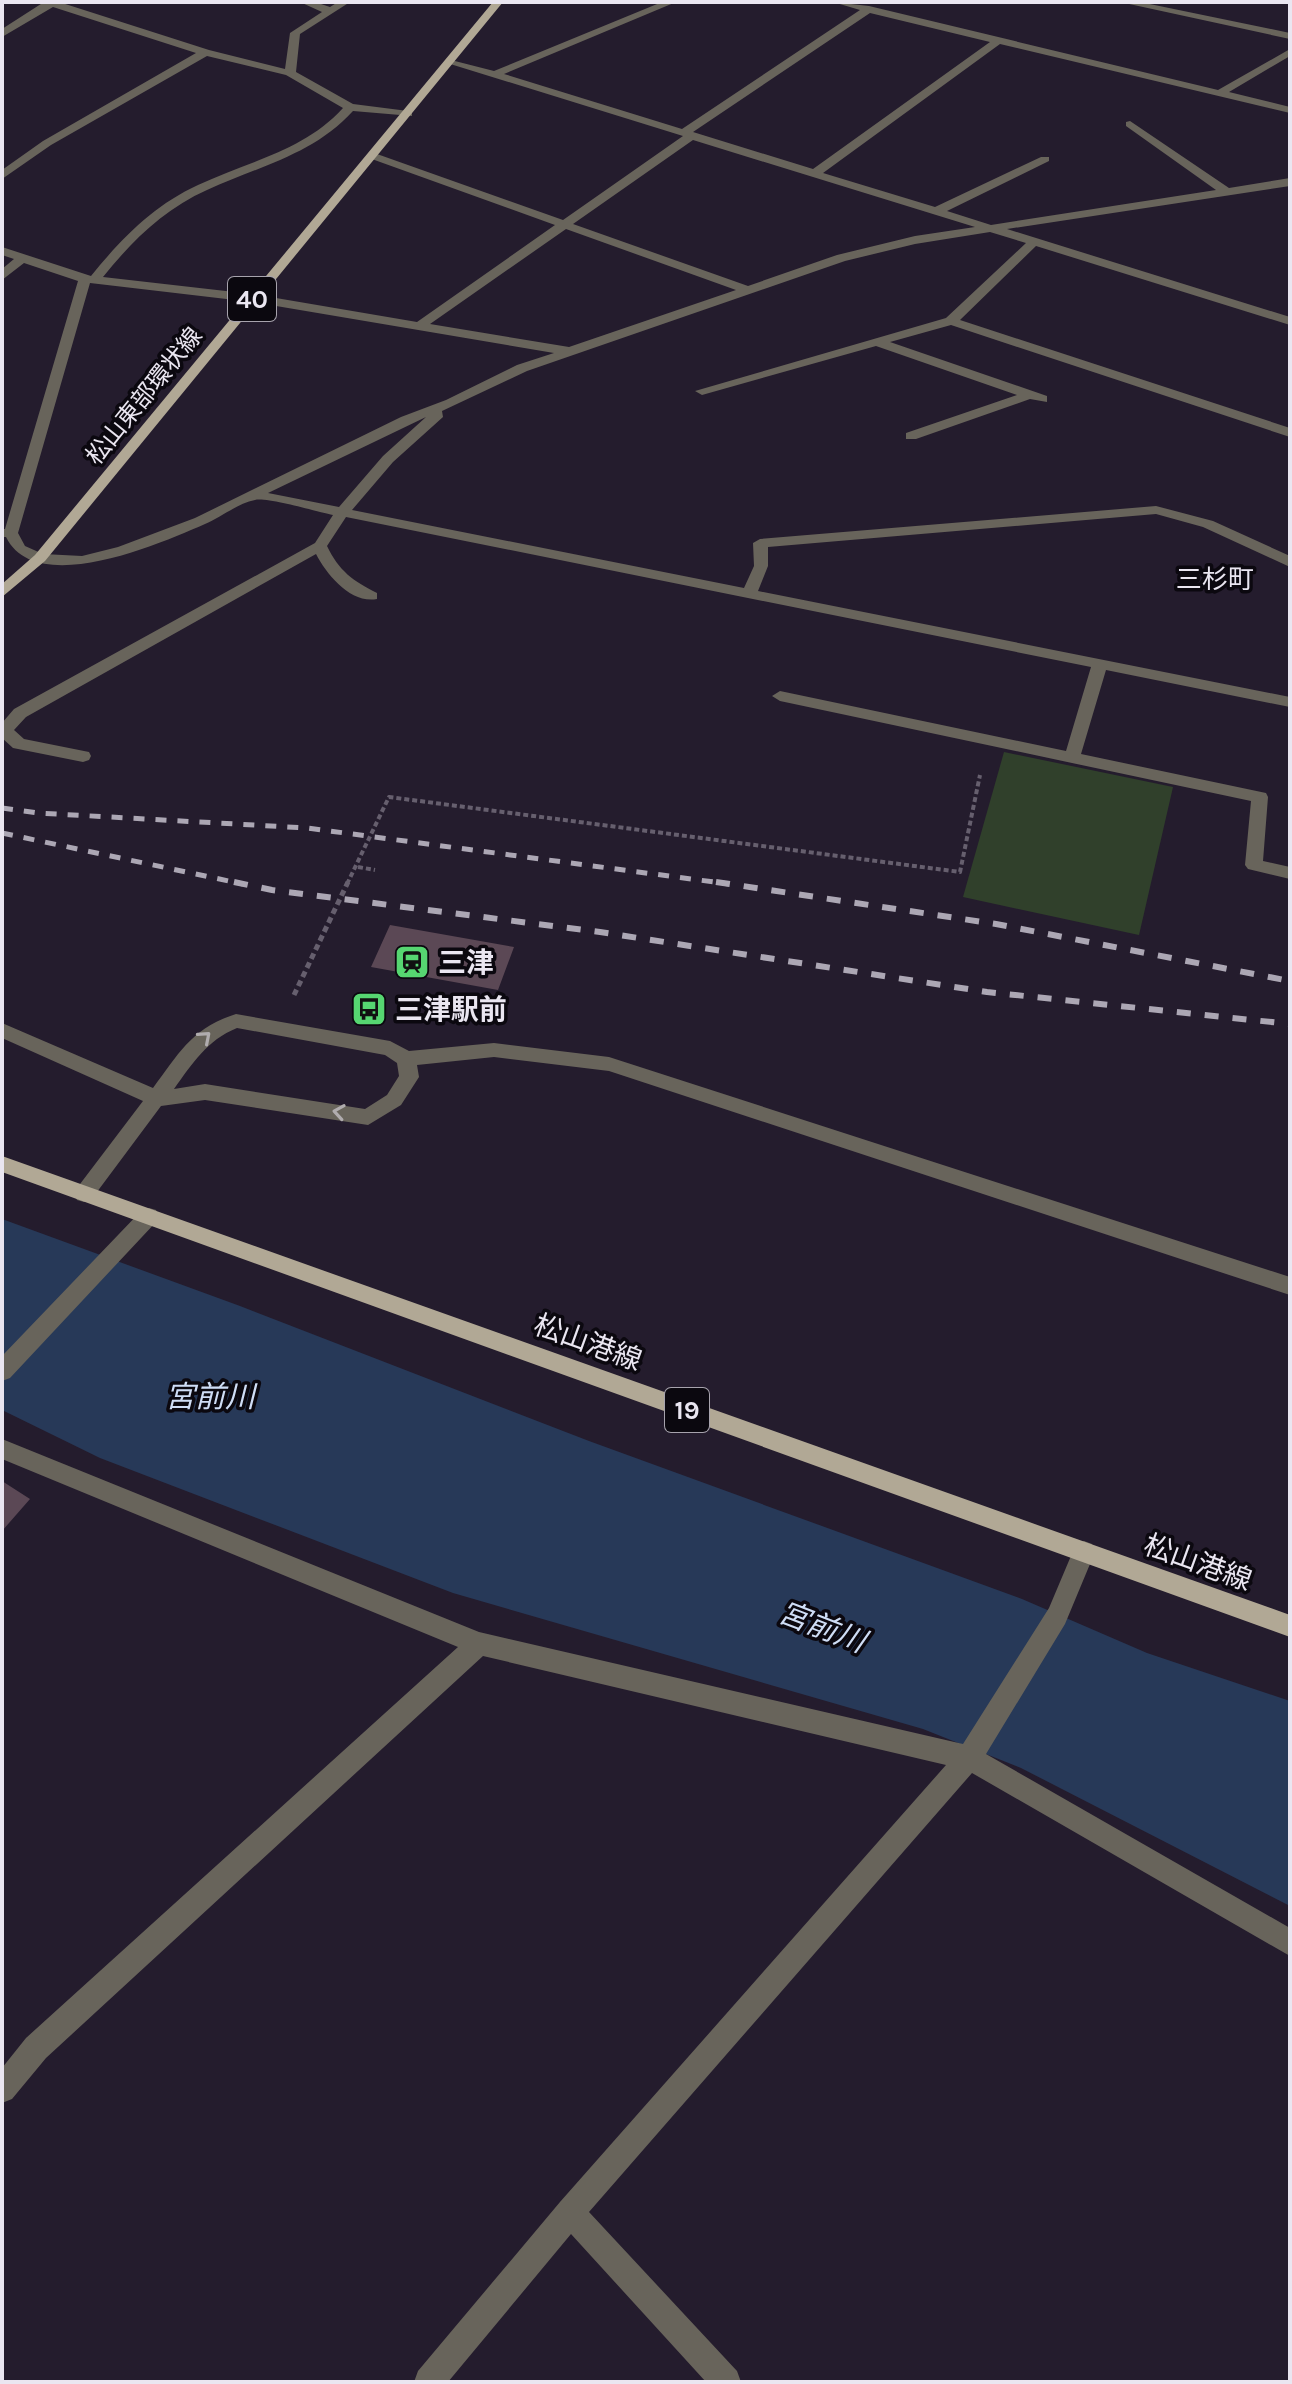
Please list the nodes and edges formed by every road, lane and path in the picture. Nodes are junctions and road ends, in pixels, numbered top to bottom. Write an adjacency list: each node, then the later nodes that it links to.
1 (52, 2): 10 (street); 13 (street)
2 (305, 2): 9 (street)
3 (345, 2): 9 (street)
4 (498, 2): 15 (main road, 松山東部環状線 / 40)
5 (671, 2): 17 (street)
6 (838, 2): 8 (street)
7 (1125, 2): 11 (street)
8 (869, 9): 12 (street); 23 (street)
9 (331, 11): 16 (street)
10 (2, 34)
11 (1290, 36)
12 (999, 40): 18 (street); 26 (street)
13 (205, 52): 16 (street); 27 (street)
14 (1290, 52): 18 (street)
15 (451, 61): 17 (street); 21 (main road, 松山東部環状線 / 40)
16 (290, 73): 19 (street)
17 (495, 74): 23 (street)
18 (1220, 93): 20 (street)
19 (350, 107): 21 (street); 37 (street)
20 (1290, 110)
21 (408, 114): 24 (main road, 松山東部環状線 / 40)
22 (1130, 124): 29 (street)
23 (688, 134): 26 (street); 31 (street)
24 (373, 156): 31 (street); 39 (main road, 松山東部環状線 / 40)
25 (1045, 159): 30 (street)
26 (815, 173): 30 (street)
27 (2, 175)
28 (1290, 182): 29 (street)
29 (1224, 190): 32 (street)
30 (937, 211): 32 (street)
31 (563, 225): 38 (street); 42 (street)
32 (994, 229): 33 (street); 38 (street)
33 (1034, 242): 40 (street); 41 (street)
34 (2, 251): 35 (street)
35 (23, 257): 36 (street); 37 (street)
36 (2, 276)
37 (90, 279): 39 (street); 51 (street)
38 (748, 290): 44 (street)
39 (252, 298): 42 (street); 53 (main road, 松山東部環状線 / 40)
40 (951, 321): 43 (street); 47 (street)
41 (1290, 321)
42 (419, 326): 44 (street)
43 (877, 342): 45 (street); 48 (street)
44 (571, 351): 46 (street)
45 (702, 391)
46 (451, 403): 49 (street); 50 (street)
47 (1290, 433)
48 (911, 436)
49 (256, 495): 50 (street); 53 (street)
50 (341, 512): 52 (street); 56 (street)
51 (6, 533): 53 (street)
52 (320, 546): 57 (street); 62 (street)
53 (40, 558): 55 (main road, 松山東部環状線 / 40)
54 (1290, 562): 56 (street)
55 (2, 592)
56 (749, 594): 58 (street)
57 (372, 596)
58 (1100, 664): 60 (street); 63 (street)
59 (780, 696): 61 (street)
60 (1290, 702)
61 (987, 739): 63 (street); 64 (path)
62 (83, 756)
63 (1072, 758): 66 (street)
64 (358, 867): 65 (path); 67 (path)
65 (375, 870)
66 (1290, 873)
67 (277, 1028): 69 (street); 70 (street, one-way to 67)
68 (2, 1030): 70 (street)
69 (406, 1059): 70 (street, one-way to 70); 74 (street)
70 (158, 1099): 72 (street)
71 (2, 1164): 72 (main road, 松山港線 / 19)
72 (84, 1194): 73 (main road, 松山港線 / 19)
73 (149, 1216): 75 (street); 77 (main road, 松山港線 / 19)
74 (1290, 1286)
75 (2, 1371)
76 (2, 1449): 79 (street)
77 (1084, 1552): 78 (main road, 松山港線 / 19); 80 (street)
78 (1290, 1626)
79 (479, 1644): 80 (street); 82 (street)
80 (969, 1758): 81 (street); 83 (street)
81 (1290, 1943)
82 (2, 2089)
83 (570, 2212): 84 (street); 85 (street)
84 (429, 2382)
85 (726, 2382)

